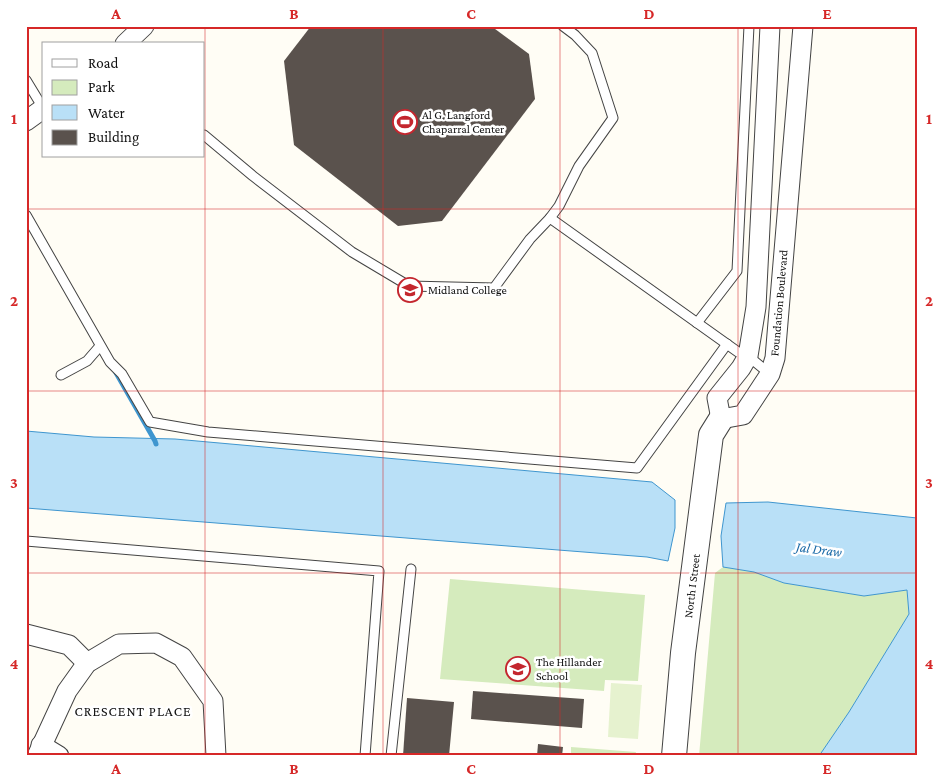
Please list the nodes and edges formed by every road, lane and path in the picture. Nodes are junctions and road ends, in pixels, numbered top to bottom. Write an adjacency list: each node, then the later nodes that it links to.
1 (144, 26): 6 (street)
2 (562, 26): 15 (lane)
3 (749, 26): 16 (lane)
4 (770, 26): 11 (street, Foundation Boulevard)
5 (803, 26): 13 (street, Foundation Boulevard)
6 (127, 42)
7 (26, 80): 8 (lane)
8 (42, 106)
9 (42, 109): 10 (street)
10 (26, 121)
11 (765, 132): 13 (street); 19 (street, Foundation Boulevard)
12 (205, 136): 15 (lane)
13 (794, 136): 20 (street, Foundation Boulevard)
14 (26, 215): 18 (lane)
15 (550, 218): 16 (lane)
16 (697, 323): 17 (lane)
17 (727, 344): 18 (lane); 19 (lane)
18 (100, 346): 21 (lane)
19 (748, 356): 20 (lane); 22 (street, Foundation Boulevard)
20 (770, 374): 22 (street, Foundation Boulevard)
21 (61, 375)
22 (721, 419): 32 (street, North I Street)
23 (26, 541): 30 (lane)
24 (410, 569): 31 (lane)
25 (26, 634): 26 (street)
26 (87, 663): 27 (street); 29 (street)
27 (39, 751): 28 (street)
28 (59, 756)
29 (216, 756)
30 (365, 756)
31 (391, 756)
32 (674, 756)

